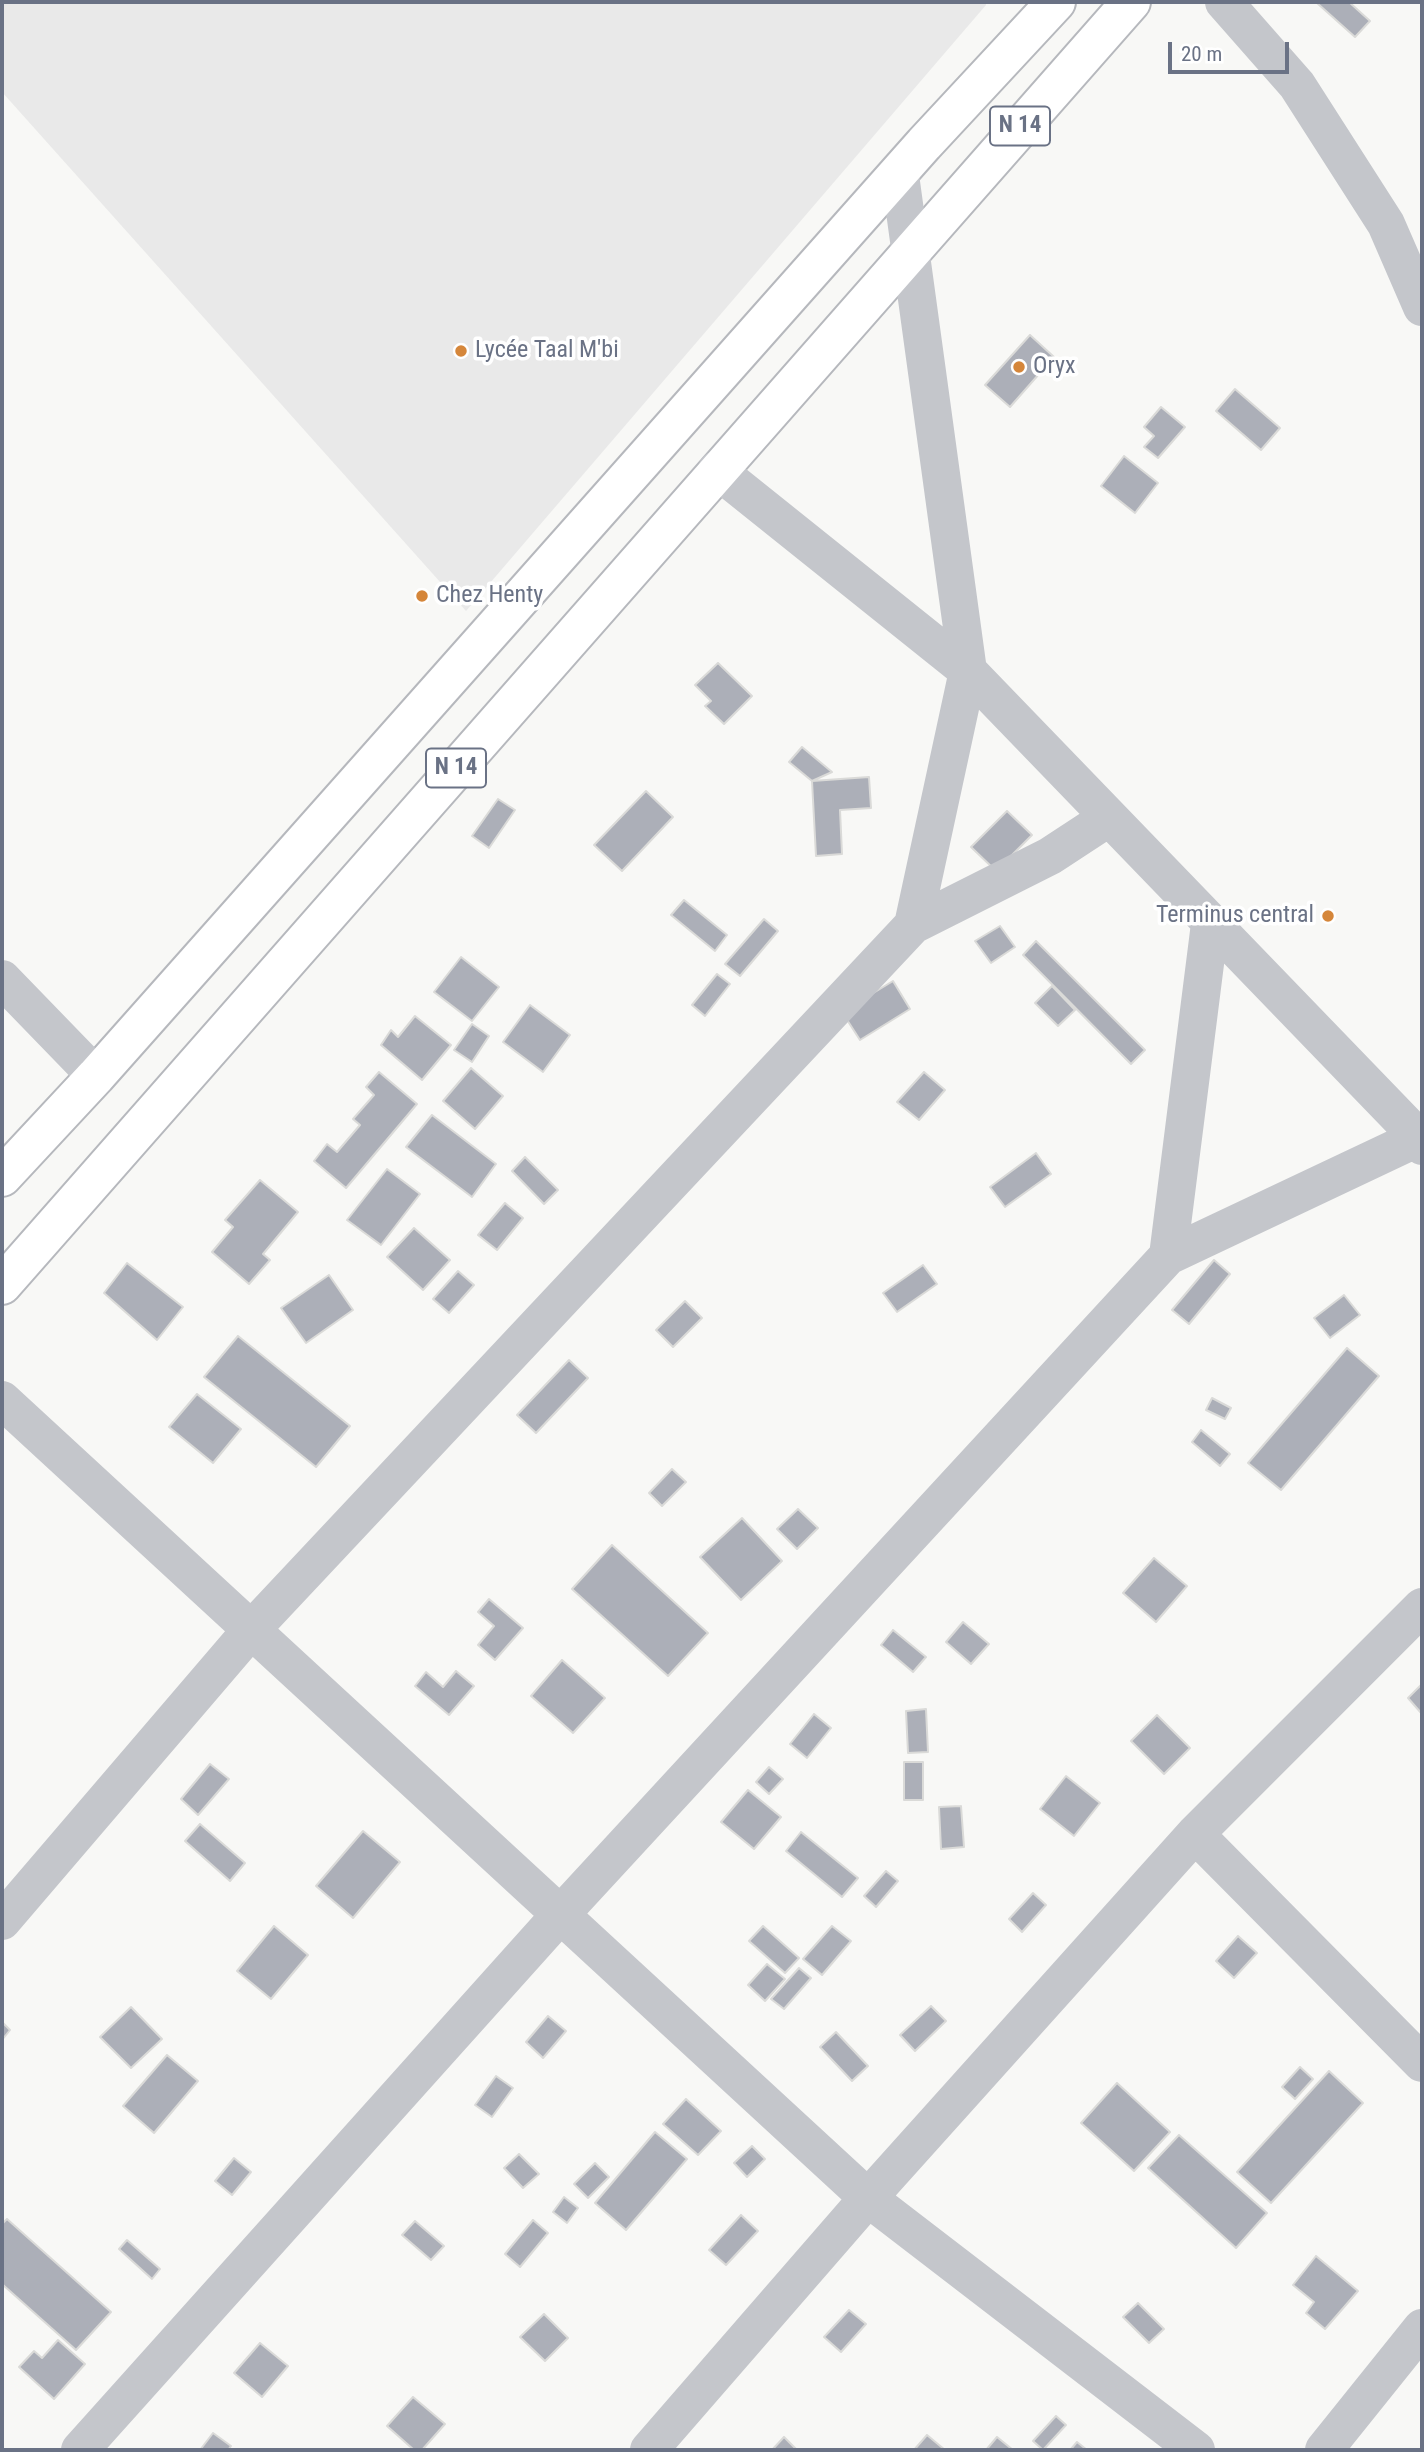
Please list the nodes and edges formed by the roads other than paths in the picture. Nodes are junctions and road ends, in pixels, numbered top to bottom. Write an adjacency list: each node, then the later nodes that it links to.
1 (1056, 2): 4 (main road, N 14)
2 (1131, 2): 5 (main road, N 14)
3 (1224, 2): 6 (street)
4 (900, 175): 5 (street); 13 (main road, N 14)
5 (909, 251): 7 (main road, N 14); 8 (street)
6 (1422, 307)
7 (717, 470): 8 (street); 17 (main road, N 14)
8 (968, 671): 9 (street); 11 (street)
9 (1108, 818): 10 (street); 11 (street)
10 (1210, 924): 14 (street); 16 (street)
11 (913, 925): 20 (street)
12 (2, 979): 13 (street)
13 (96, 1076): 15 (main road, N 14)
14 (1421, 1140): 16 (street)
15 (2, 1177)
16 (1168, 1256): 22 (street)
17 (2, 1285)
18 (2, 1400): 20 (street)
19 (1422, 1607): 21 (street)
20 (251, 1630): 22 (street); 23 (street)
21 (1195, 1833): 24 (street); 25 (street)
22 (560, 1915): 25 (street); 27 (street)
23 (2, 1921)
24 (1422, 2063)
25 (868, 2198): 28 (street); 29 (street)
26 (1422, 2328): 30 (street)
27 (80, 2450)
28 (649, 2450)
29 (1196, 2450)
30 (1324, 2450)

